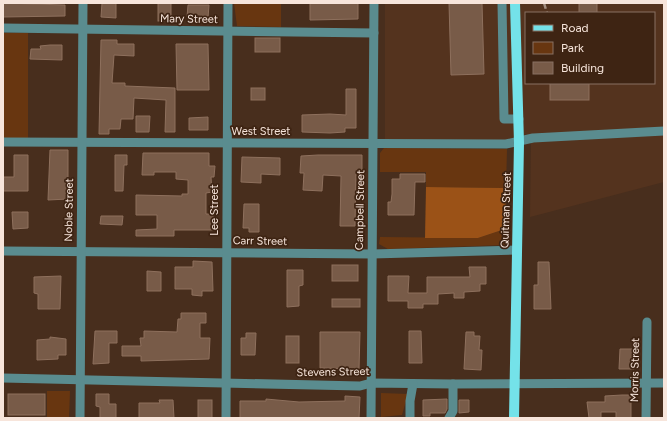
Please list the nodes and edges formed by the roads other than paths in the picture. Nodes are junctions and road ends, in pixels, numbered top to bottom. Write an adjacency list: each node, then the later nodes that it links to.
1 (83, 3): 7 (street, Noble Street)
2 (228, 3): 8 (street, Lee Street)
3 (374, 3): 9 (street, Campbell Street)
4 (502, 3): 10 (street)
5 (515, 3): 10 (main road, Quitman Street)
6 (3, 28): 7 (street, Mary Street)
7 (83, 29): 8 (street, Mary Street); 13 (street, Noble Street)
8 (227, 31): 9 (street, Mary Street); 14 (street, Lee Street)
9 (374, 33): 16 (street, Campbell Street)
10 (518, 119): 15 (main road, Quitman Street)
11 (664, 131): 15 (street, West Street)
12 (3, 142): 13 (street, West Street)
13 (82, 142): 14 (street, West Street); 19 (street, Noble Street)
14 (226, 142): 16 (street, West Street); 20 (street, Lee Street)
15 (519, 143): 16 (street, West Street); 17 (main road, Quitman Street)
16 (373, 144): 21 (street, Campbell Street)
17 (516, 250): 21 (street, Carr Street); 27 (main road, Quitman Street)
18 (3, 251): 19 (street, Carr Street)
19 (81, 251): 20 (street, Carr Street); 24 (street, Noble Street)
20 (226, 252): 21 (street, Carr Street); 25 (street, Lee Street)
21 (372, 254): 26 (street, Campbell Street)
22 (647, 322): 28 (street, Morris Street)
23 (3, 378): 24 (street, Stevens Street)
24 (80, 379): 25 (street, Stevens Street); 32 (street, Noble Street)
25 (226, 383): 26 (street, Stevens Street); 33 (street, Lee Street)
26 (371, 383): 30 (street, Stevens Street); 34 (street, Campbell Street)
27 (514, 383): 28 (street, Stevens Street); 31 (street, Stevens Street); 37 (main road, Quitman Street)
28 (646, 383): 29 (street, Stevens Street); 38 (street, Morris Street)
29 (664, 383)
30 (412, 384): 31 (street, Stevens Street); 35 (street)
31 (453, 384): 36 (street)
32 (80, 418)
33 (226, 418)
34 (371, 418)
35 (410, 418)
36 (450, 418)
37 (514, 418)
38 (646, 418)

